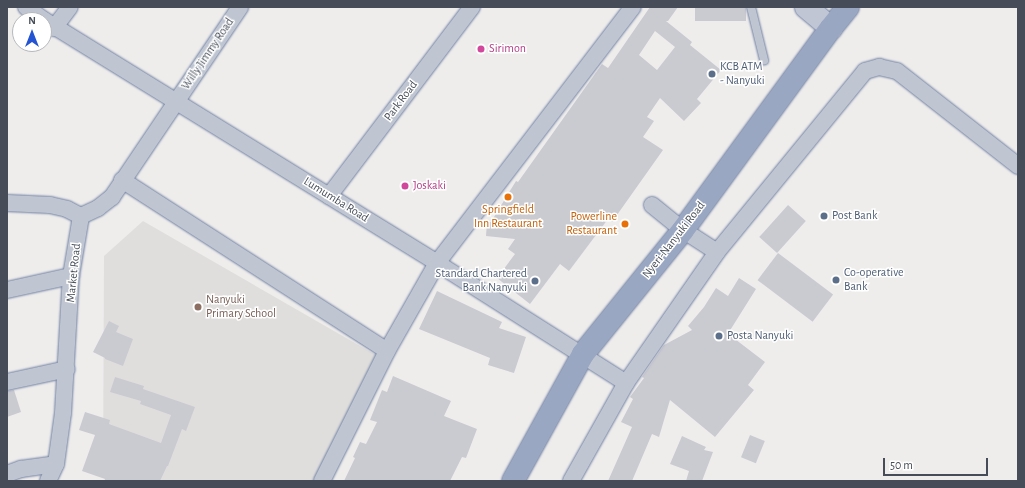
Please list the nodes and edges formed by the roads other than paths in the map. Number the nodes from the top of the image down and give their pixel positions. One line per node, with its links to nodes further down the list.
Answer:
1 (70, 7): 8 (street)
2 (240, 7): 12 (street, Willy Jimmy Road)
3 (472, 7): 15 (street, Park Road)
4 (633, 7): 21 (street)
5 (751, 7): 11 (lane)
6 (806, 7): 10 (main road)
7 (848, 7): 10 (highway, Nyeri-Nanyuki Road)
8 (52, 20)
9 (52, 26): 12 (street, Lumumba Road)
10 (831, 28): 19 (highway, Nyeri-Nanyuki Road)
11 (764, 60)
12 (177, 101): 14 (street); 15 (street, Lumumba Road)
13 (1018, 166): 20 (street)
14 (122, 180): 18 (street); 24 (street)
15 (329, 196): 21 (street, Lumumba Road)
16 (7, 203): 18 (street)
17 (652, 205): 19 (street)
18 (81, 216): 22 (street, Market Road)
19 (683, 230): 20 (street); 25 (highway, Nyeri-Nanyuki Road)
20 (717, 252): 28 (street)
21 (437, 263): 24 (street); 25 (street, Lumumba Road)
22 (71, 276): 23 (street); 26 (street, Market Road)
23 (7, 290)
24 (387, 351): 32 (street)
25 (583, 354): 28 (street, Lumumba Road); 33 (highway, Nyeri-Nanyuki Road)
26 (67, 369): 27 (street); 29 (street, Market Road)
27 (7, 382)
28 (626, 383): 34 (street)
29 (56, 464): 30 (street); 31 (street, Market Road)
30 (7, 474)
31 (48, 481)
32 (322, 481)
33 (513, 481)
34 (571, 481)

